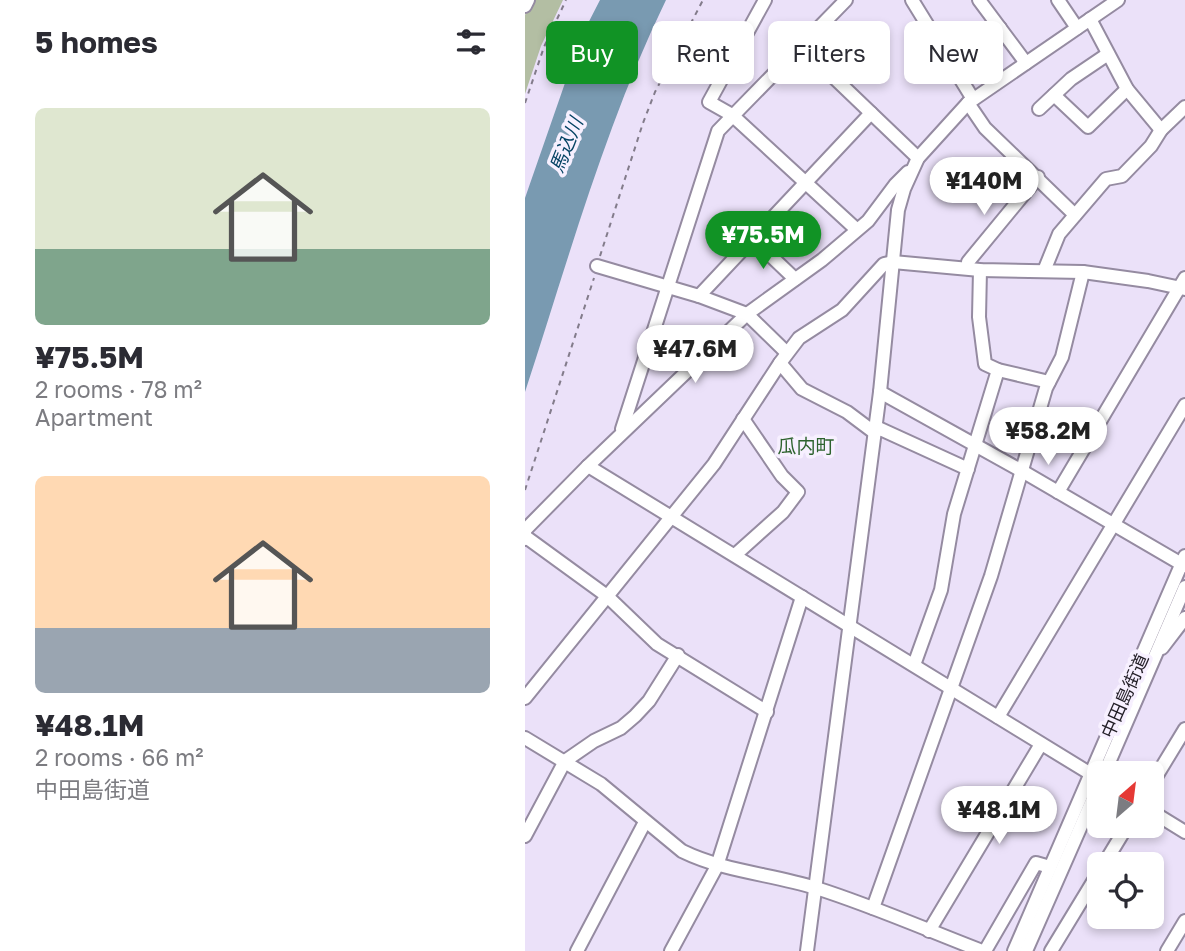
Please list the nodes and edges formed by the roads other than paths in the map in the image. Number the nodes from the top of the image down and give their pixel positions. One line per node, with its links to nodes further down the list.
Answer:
1 (528, 0): 8 (street)
2 (765, 0): 26 (street)
3 (846, 0): 10 (street)
4 (912, 0): 11 (street)
5 (979, 0): 12 (street)
6 (1058, 0): 13 (street)
7 (1118, 0): 9 (street)
8 (525, 6)
9 (1090, 19): 13 (street); 15 (street)
10 (825, 21)
11 (925, 21)
12 (995, 21)
13 (1077, 28): 16 (street)
14 (1003, 31): 16 (street)
15 (1108, 54): 20 (street); 21 (street)
16 (1026, 63): 22 (street)
17 (768, 79): 26 (street)
18 (841, 84): 25 (street)
19 (962, 84): 22 (street)
20 (1127, 89): 21 (street); 27 (street)
21 (1054, 95): 24 (street)
22 (971, 101): 28 (street); 29 (street)
23 (1185, 107): 27 (street)
24 (1039, 109)
25 (871, 113): 28 (street); 30 (street)
26 (732, 115): 30 (street); 41 (street)
27 (1161, 130): 31 (street)
28 (915, 162): 32 (street); 34 (street)
29 (1038, 177): 31 (street); 36 (street)
30 (806, 184): 32 (street); 33 (street)
31 (1075, 215): 37 (street)
32 (856, 229): 39 (street)
33 (753, 239): 39 (street); 42 (street)
34 (893, 262): 36 (street); 44 (street); 47 (street)
35 (597, 266): 41 (street)
36 (975, 269): 37 (street); 45 (street)
37 (1044, 271): 38 (street)
38 (1083, 272): 40 (street); 46 (street)
39 (795, 279): 43 (street)
40 (1183, 285): 56 (street)
41 (667, 286): 42 (street); 51 (street)
42 (699, 296): 43 (street)
43 (747, 314): 44 (street); 51 (street)
44 (784, 358): 49 (street); 50 (street)
45 (999, 370): 46 (street); 52 (street)
46 (1049, 382): 55 (street)
47 (880, 392): 50 (street); 52 (street)
48 (1185, 405): 58 (street)
49 (743, 419): 57 (street); 60 (street)
50 (875, 430): 54 (street); 66 (street)
51 (621, 433): 53 (street)
52 (975, 445): 54 (street); 55 (street)
53 (588, 466): 57 (street); 59 (street)
54 (968, 469): 69 (street)
55 (1022, 471): 56 (street); 70 (street)
56 (1058, 492): 58 (street)
57 (671, 516): 60 (street); 63 (street)
58 (1113, 525): 61 (street); 73 (street)
59 (526, 538): 63 (street)
60 (735, 555): 64 (street)
61 (1184, 562): 78 (street, 中田島街道)
62 (1185, 587): 68 (street, 中田島街道)
63 (607, 596): 67 (street); 71 (street)
64 (802, 597): 66 (street); 72 (street)
65 (1185, 618): 68 (street)
66 (850, 625): 69 (street); 90 (street)
67 (678, 655): 72 (street); 77 (street)
68 (1155, 656): 79 (street, 中田島街道)
69 (914, 665): 70 (street)
70 (951, 687): 73 (street); 92 (street)
71 (525, 698)
72 (767, 712): 88 (street)
73 (998, 717): 76 (street)
74 (1185, 729): 80 (street)
75 (525, 738): 77 (street)
76 (1041, 744): 81 (street); 94 (street)
77 (565, 761): 85 (street); 87 (street)
78 (1105, 761)
79 (1106, 761)
80 (1164, 764)
81 (1087, 771)
82 (1087, 798): 89 (street, 中田島街道)
83 (1087, 804): 100 (street, 中田島街道)
84 (1164, 819): 86 (street)
85 (645, 822): 88 (street); 95 (street)
86 (1185, 832)
87 (525, 836)
88 (717, 866): 90 (street); 96 (street)
89 (1050, 867): 98 (street); 99 (street, 中田島街道)
90 (814, 888): 92 (street); 97 (street)
91 (1087, 892): 101 (street)
92 (873, 908): 94 (street)
93 (1185, 921): 102 (street)
94 (929, 930): 98 (street)
95 (577, 951)
96 (671, 951)
97 (807, 951)
98 (984, 951)
99 (1014, 951)
100 (1026, 951)
101 (1051, 951)
102 (1167, 951)

